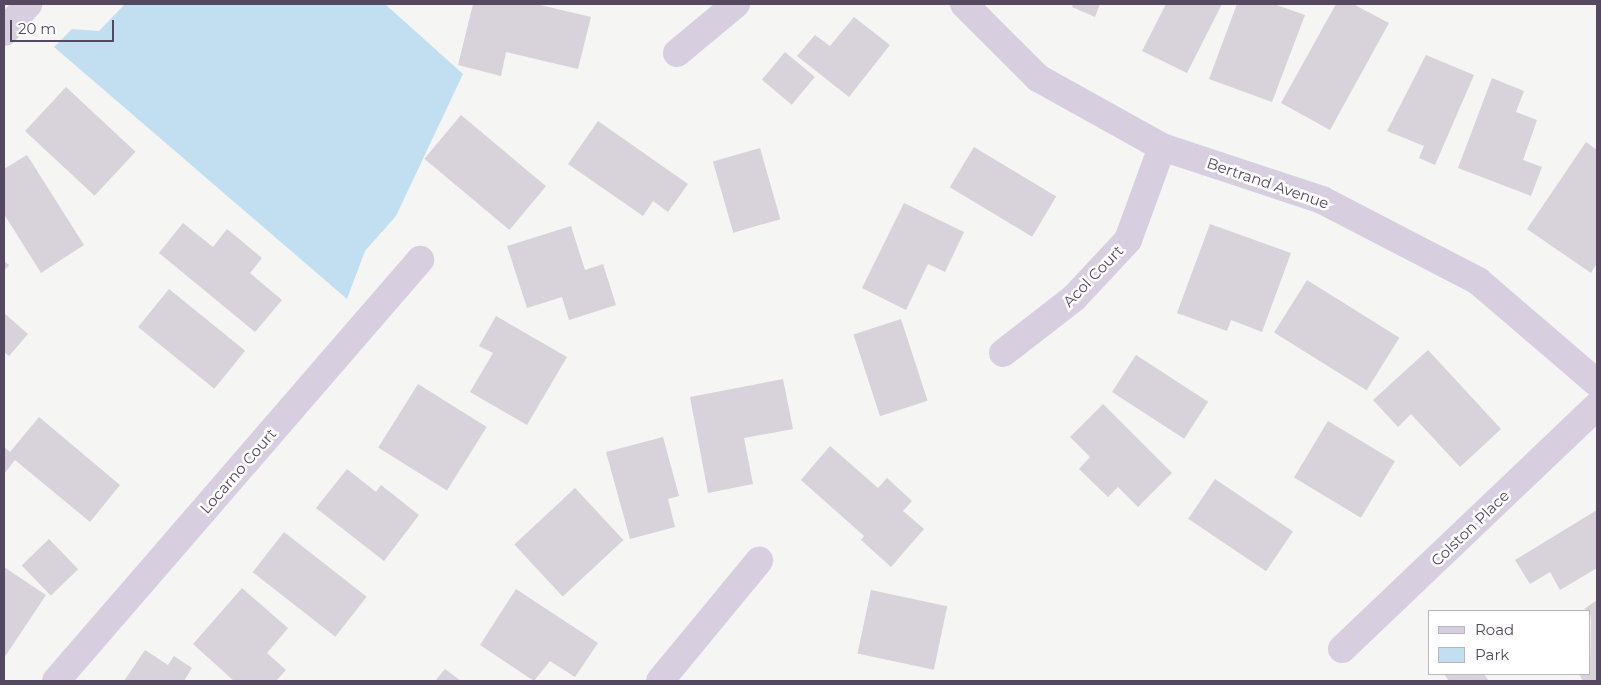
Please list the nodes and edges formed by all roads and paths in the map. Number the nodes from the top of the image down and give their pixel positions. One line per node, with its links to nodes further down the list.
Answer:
1 (28, 4): 4 (street)
2 (736, 4): 5 (street)
3 (964, 4): 6 (street, Bertrand Avenue)
4 (4, 32)
5 (677, 53)
6 (1162, 147): 8 (street, Acol Court); 9 (street, Bertrand Avenue)
7 (420, 260): 13 (street, Locarno Court)
8 (1003, 353)
9 (1597, 382)
10 (1597, 406): 12 (street, Colston Place)
11 (759, 561): 14 (street)
12 (1342, 649)
13 (56, 681)
14 (660, 681)

